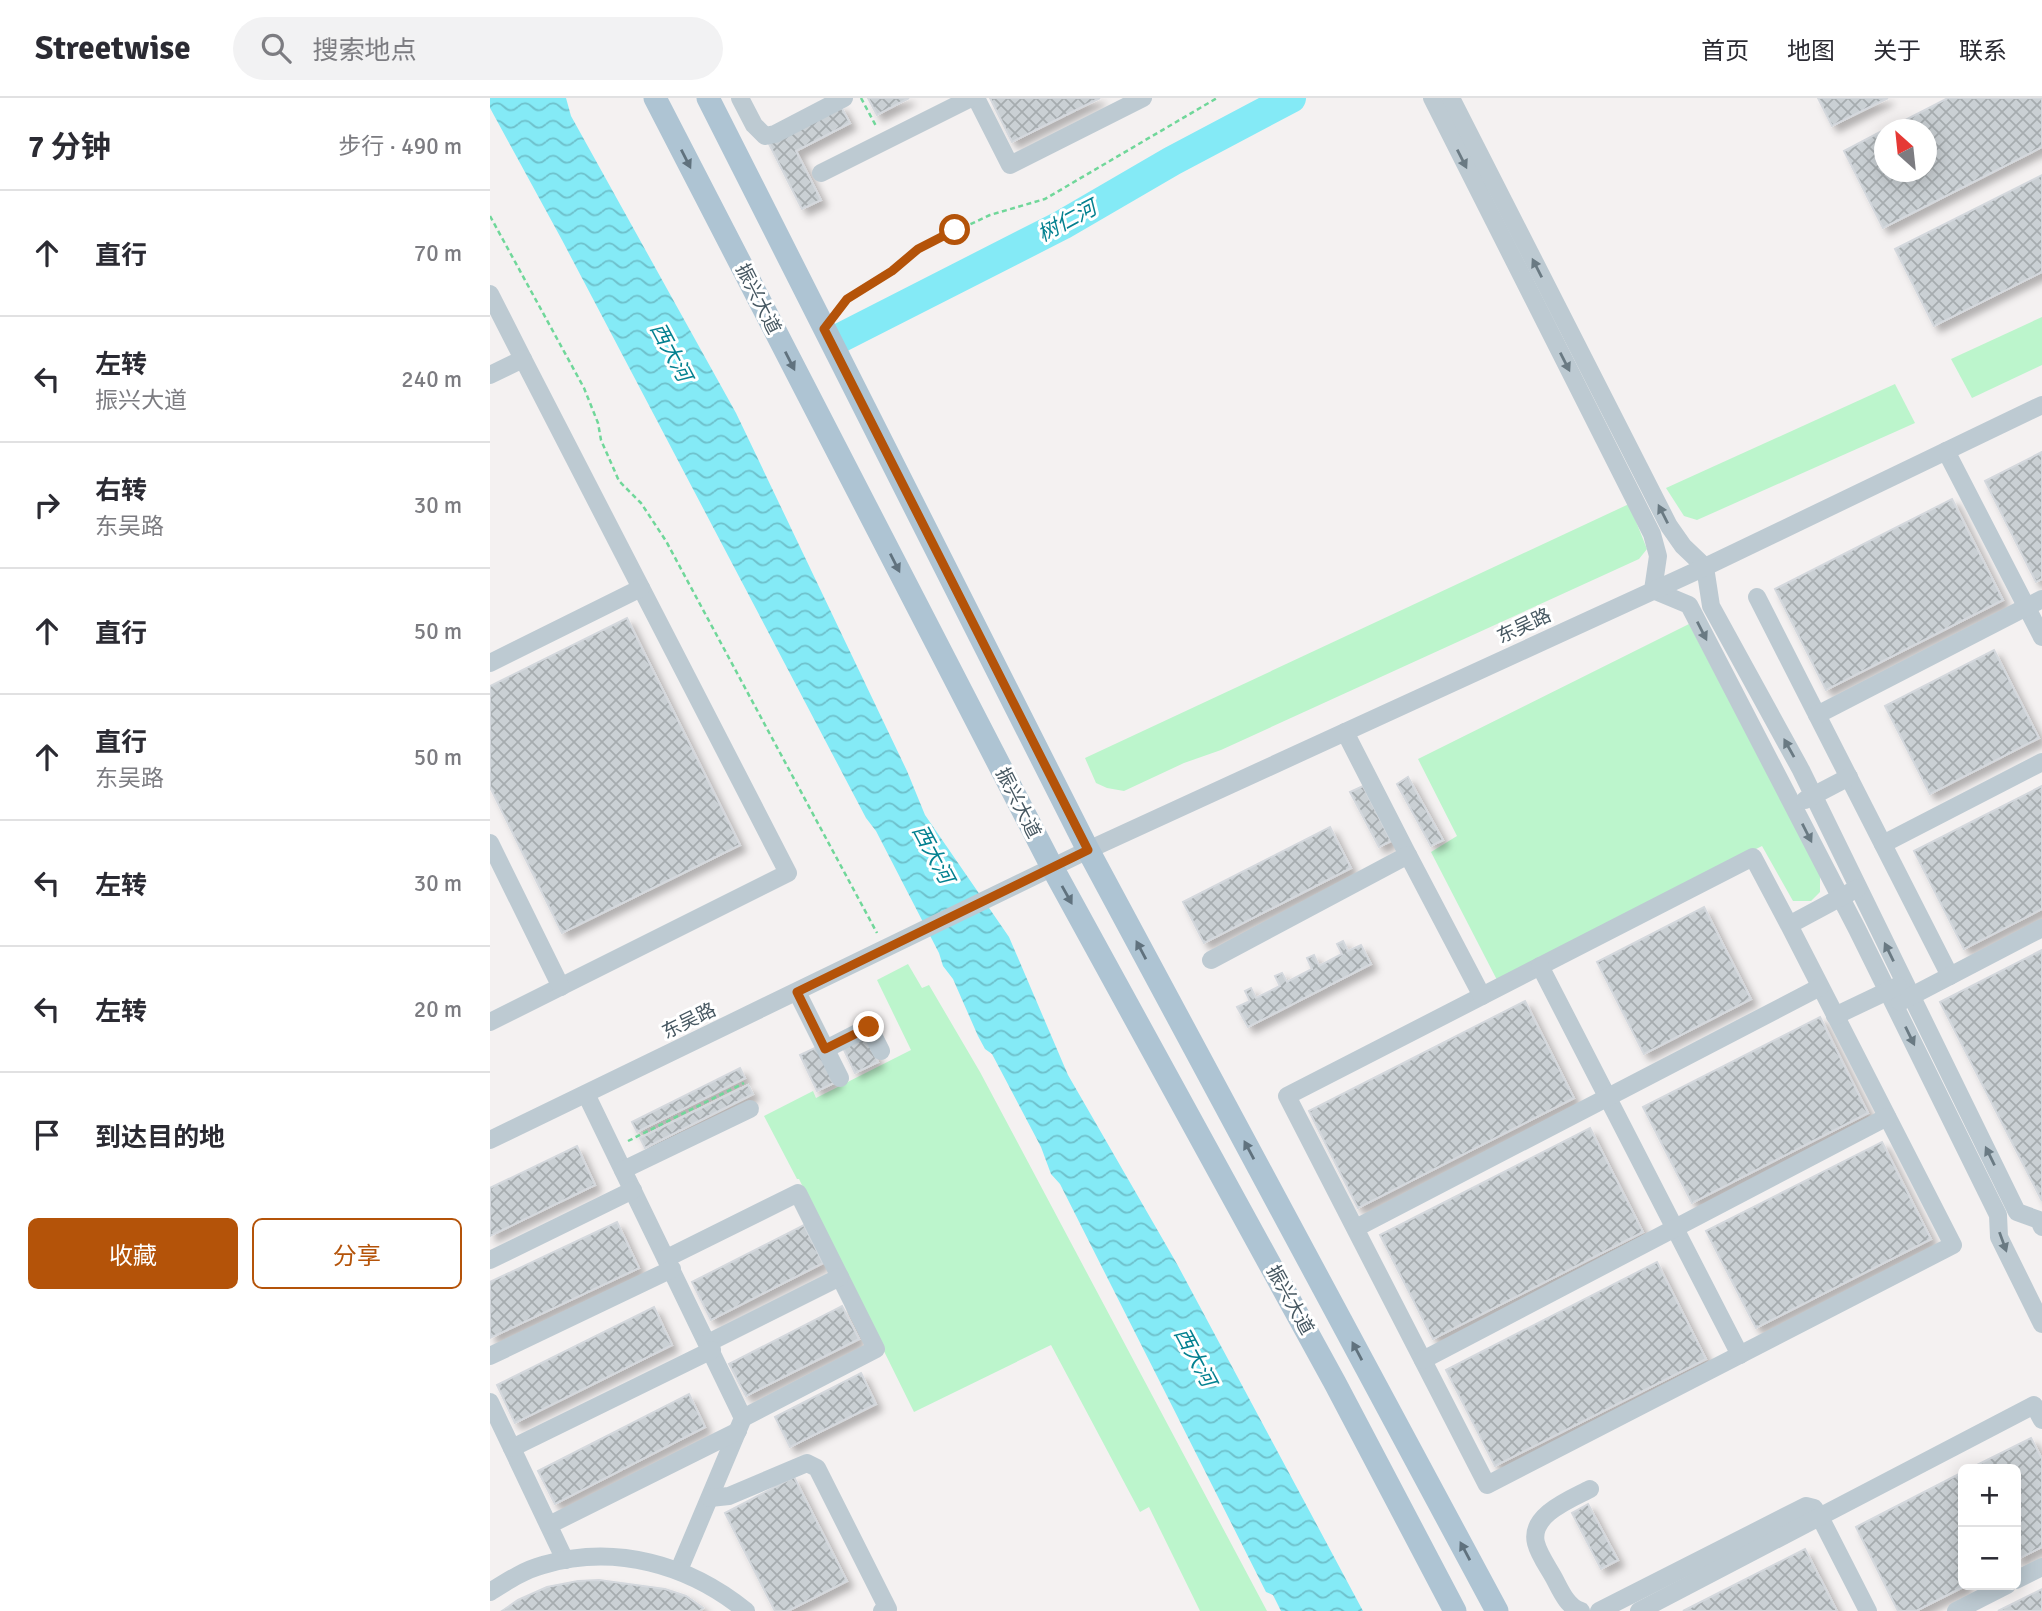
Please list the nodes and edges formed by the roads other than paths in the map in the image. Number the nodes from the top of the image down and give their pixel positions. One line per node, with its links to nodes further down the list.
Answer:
1 (654, 98): 32 (main road, 振兴大道, one-way to 32)
2 (708, 98): 30 (main road, 振兴大道)
3 (740, 98): 4 (street)
4 (844, 98)
5 (974, 98): 6 (street); 9 (street)
6 (1143, 98)
7 (1432, 98): 17 (street, one-way to 17)
8 (1451, 98): 15 (street, one-way to 8)
9 (821, 173)
10 (490, 294): 11 (street)
11 (523, 359): 12 (street); 16 (street)
12 (490, 375)
13 (2042, 405): 14 (street, 东吴路)
14 (1946, 451): 15 (street, 东吴路); 19 (street)
15 (1705, 567): 17 (street, 东吴路); 26 (street, one-way to 15)
16 (641, 588): 21 (street); 40 (street)
17 (1653, 590): 23 (street, 东吴路); 27 (street, one-way to 27)
18 (1757, 597): 22 (street)
19 (2034, 603): 20 (street); 22 (street)
20 (2042, 637)
21 (490, 663)
22 (1817, 715): 25 (street)
23 (1345, 732): 30 (street, 东吴路); 31 (street)
24 (2042, 762): 29 (street)
25 (1849, 777): 26 (street); 29 (street)
26 (1814, 795): 27 (street); 33 (street)
27 (1793, 806): 34 (street, one-way to 34)
28 (490, 843): 40 (street)
29 (1883, 844): 39 (street)
30 (1088, 850): 32 (street, 东吴路); 86 (main road, 振兴大道, one-way to 30)
31 (1408, 855): 37 (street); 44 (street)
32 (1052, 867): 43 (street, 东吴路); 85 (main road, 振兴大道, one-way to 85)
33 (1858, 888): 34 (street); 42 (street, one-way to 33)
34 (1840, 897): 35 (street); 45 (street)
35 (1789, 925): 38 (street); 41 (street)
36 (2042, 928): 39 (street)
37 (1211, 960)
38 (1540, 966): 44 (street); 52 (street)
39 (1950, 976): 42 (street)
40 (561, 987): 47 (street)
41 (1820, 987): 46 (street); 52 (street)
42 (1908, 990): 45 (street); 59 (street, one-way to 42)
43 (797, 992): 48 (street); 51 (street, 东吴路)
44 (1482, 996): 60 (street)
45 (1891, 998): 46 (street); 64 (street, one-way to 64)
46 (1835, 1016): 54 (street)
47 (490, 1022)
48 (825, 1049): 49 (street); 50 (street)
49 (881, 1051)
50 (840, 1079)
51 (586, 1094): 55 (street, 东吴路); 56 (street)
52 (1608, 1097): 58 (street); 60 (street)
53 (750, 1110): 56 (street)
54 (1887, 1117): 58 (street); 66 (street)
55 (490, 1140)
56 (623, 1170): 57 (street)
57 (633, 1190): 61 (street); 62 (street)
58 (1675, 1227): 66 (street); 68 (street)
59 (2042, 1227)
60 (1356, 1228): 68 (street)
61 (490, 1260)
62 (669, 1264): 63 (street); 65 (street); 67 (street)
63 (840, 1277): 65 (street); 71 (street)
64 (2042, 1324)
65 (710, 1347): 71 (street); 72 (street)
66 (1740, 1355): 68 (street)
67 (490, 1356)
68 (1423, 1360)
69 (490, 1402): 72 (street)
70 (2042, 1420): 75 (street)
71 (741, 1424): 74 (street); 76 (street)
72 (512, 1448): 76 (street)
73 (1590, 1489): 87 (street)
74 (710, 1498): 79 (street); 84 (street)
75 (1820, 1517): 88 (street); 89 (street); 90 (street)
76 (549, 1525): 77 (street)
77 (565, 1560): 79 (street); 82 (street)
78 (2042, 1567): 80 (street)
79 (679, 1570): 83 (street)
80 (2021, 1578)
81 (1997, 1590): 91 (street)
82 (490, 1592)
83 (736, 1608)
84 (882, 1611)
85 (1455, 1611)
86 (1497, 1611)
87 (1581, 1611)
88 (1599, 1611)
89 (1639, 1611)
90 (1868, 1611)
91 (1956, 1611)

